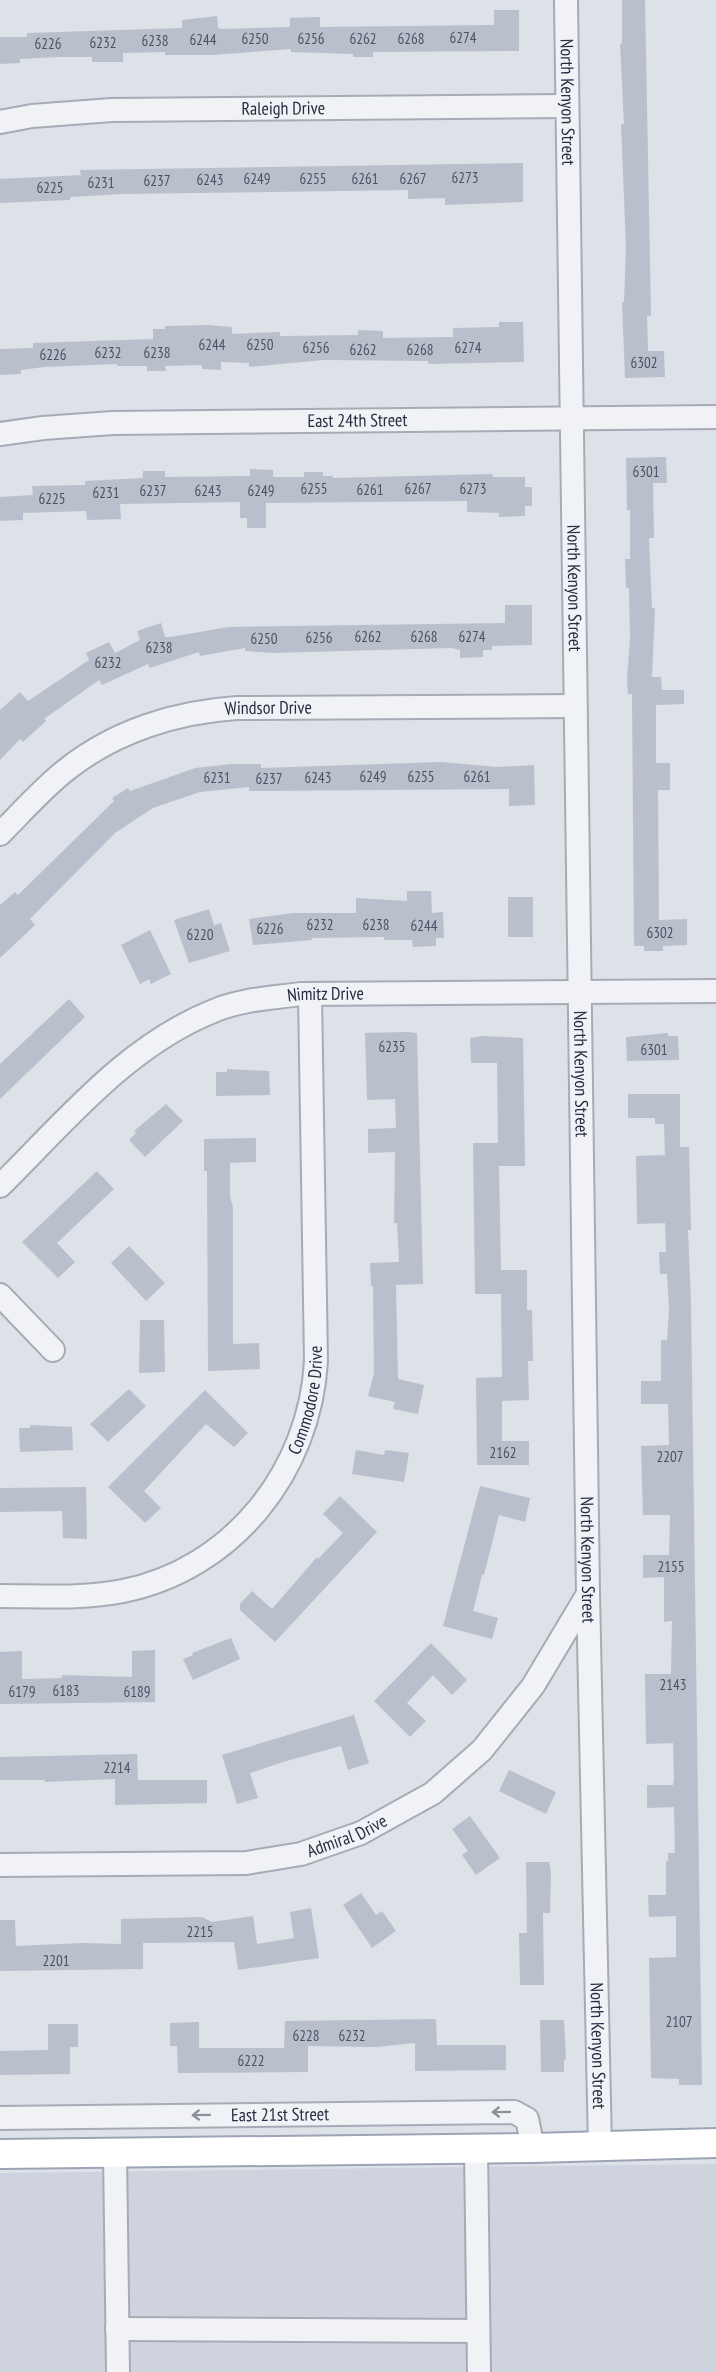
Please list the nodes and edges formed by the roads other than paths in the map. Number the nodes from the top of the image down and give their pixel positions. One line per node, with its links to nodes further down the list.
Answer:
1 (566, 0): 2 (street, North Kenyon Street)
2 (567, 106): 3 (street, Raleigh Drive); 5 (street, North Kenyon Street)
3 (0, 122)
4 (716, 417): 5 (street, East 24th Street)
5 (571, 418): 6 (street, East 24th Street); 7 (street, North Kenyon Street)
6 (0, 434)
7 (575, 706): 8 (street, Windsor Drive); 10 (street, North Kenyon Street)
8 (0, 834)
9 (716, 991): 10 (street, Nimitz Drive)
10 (579, 993): 11 (street, Nimitz Drive); 15 (street, North Kenyon Street)
11 (310, 994): 12 (street, Nimitz Drive); 16 (street, Commodore Drive)
12 (0, 1186)
13 (0, 1295): 14 (street)
14 (53, 1350)
15 (588, 1594): 17 (street, Admiral Drive); 20 (street, North Kenyon Street)
16 (0, 1596)
17 (0, 1865)
18 (0, 2118): 22 (street, East 21st Street, one-way to 18)
19 (716, 2143): 20 (main road, East 21st Street)
20 (600, 2147): 22 (main road, East 21st Street)
21 (476, 2148): 22 (main road, East 21st Street); 23 (main road, East 21st Street); 26 (street)
22 (533, 2148)
23 (116, 2152): 24 (main road, East 21st Street); 25 (street)
24 (0, 2154)
25 (117, 2329): 26 (street); 27 (street)
26 (478, 2331): 28 (street)
27 (118, 2372)
28 (479, 2372)

